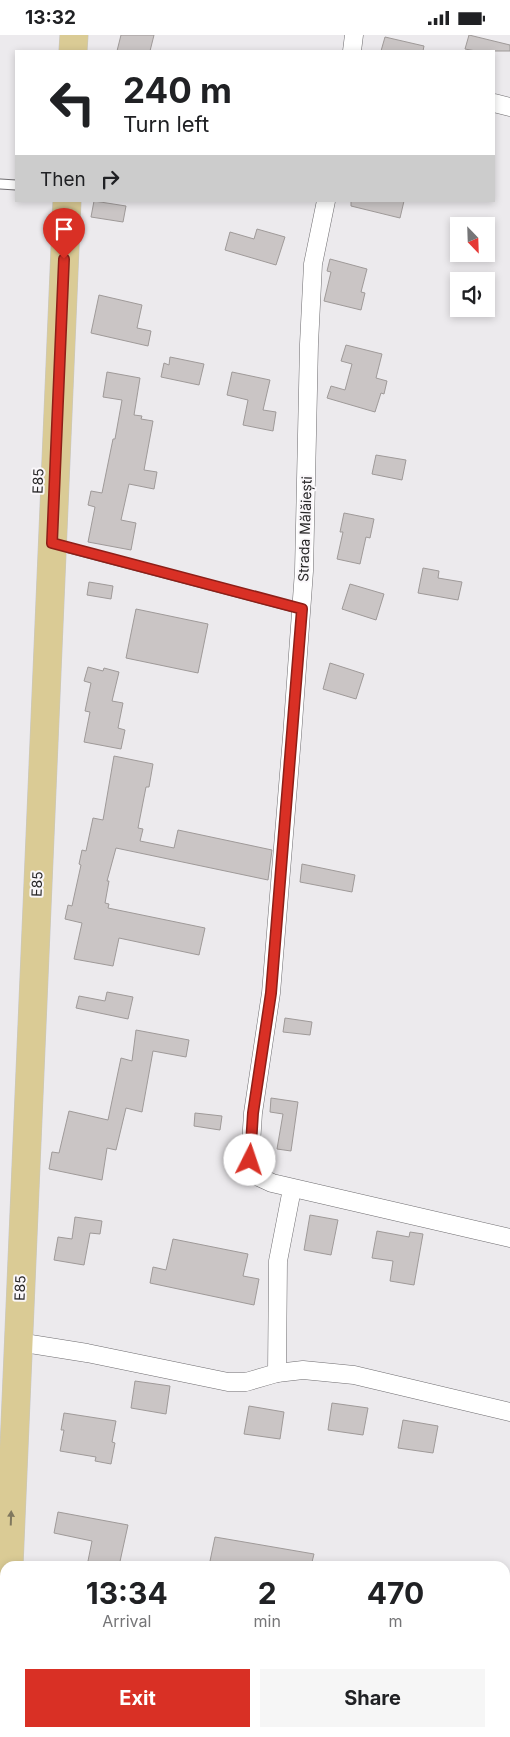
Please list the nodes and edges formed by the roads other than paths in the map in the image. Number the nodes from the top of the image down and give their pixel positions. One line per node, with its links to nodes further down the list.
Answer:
1 (57, 35): 4 (main road)
2 (74, 35): 5 (main road)
3 (354, 35): 6 (street)
4 (57, 50)
5 (73, 50)
6 (352, 50)
7 (495, 103): 8 (street)
8 (510, 107)
9 (0, 184): 10 (lane)
10 (15, 185)
11 (50, 202): 18 (main road, E85)
12 (67, 202): 14 (main road, E85)
13 (326, 202): 15 (street, Strada Mălăiești)
14 (52, 543): 15 (lane); 18 (main road, E85)
15 (302, 609): 16 (street, Strada Mălăiești)
16 (292, 1189): 17 (street, Strada Mălăiești); 19 (street)
17 (510, 1238)
18 (9, 1351): 19 (street); 21 (main road, E85, one-way to 18)
19 (277, 1373): 20 (street)
20 (510, 1412)
21 (9, 1561)

